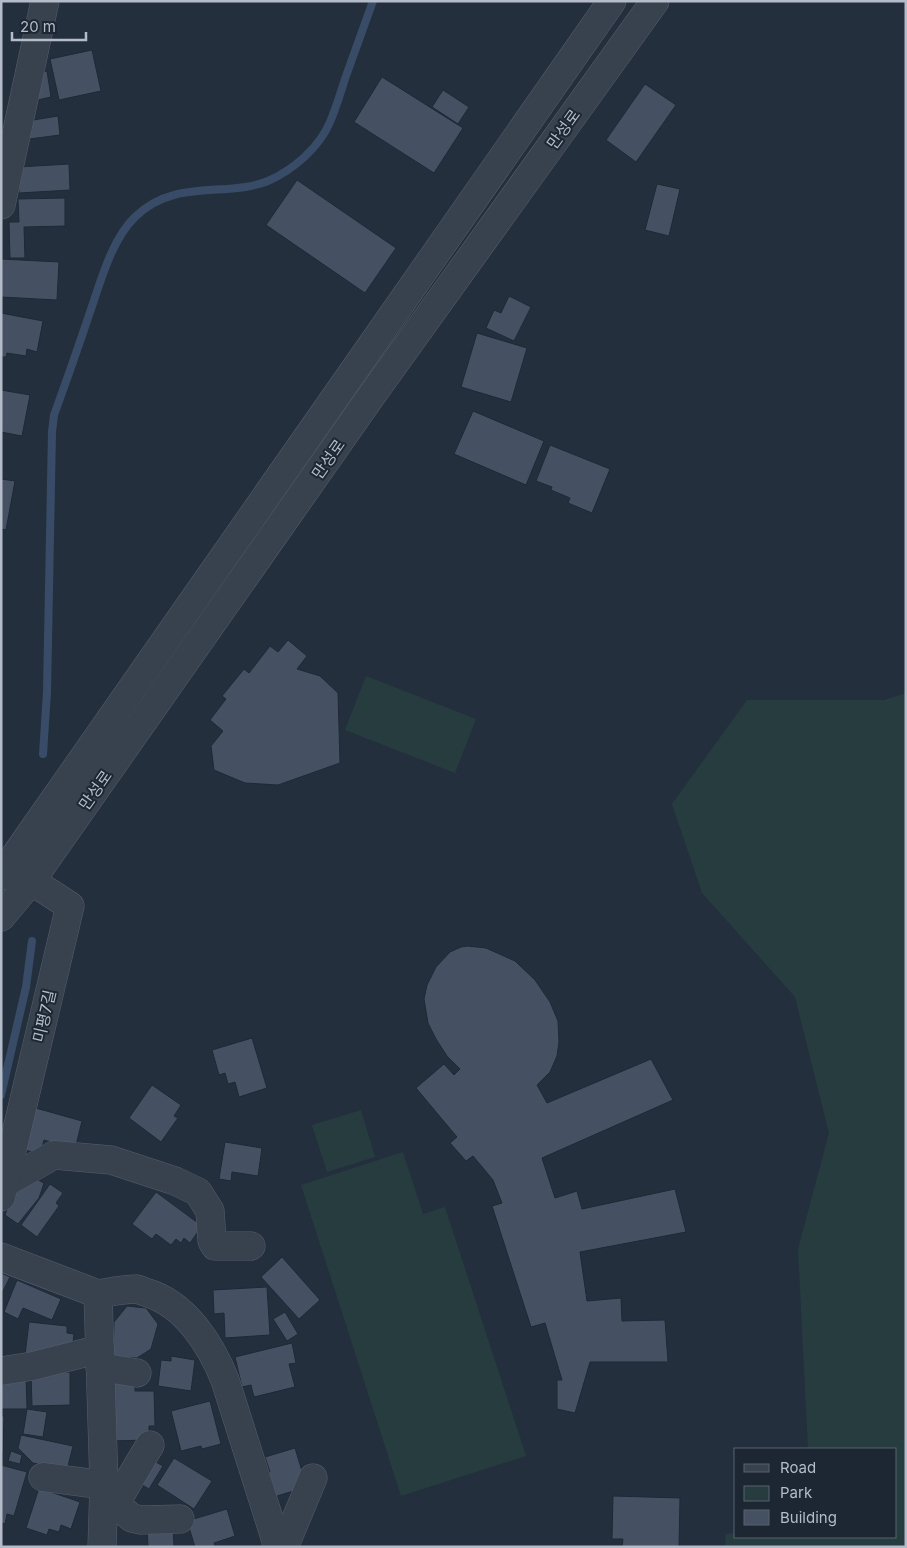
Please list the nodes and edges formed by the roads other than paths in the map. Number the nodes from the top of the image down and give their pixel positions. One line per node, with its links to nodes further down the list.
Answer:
1 (45, 1): 4 (street)
2 (612, 1): 5 (street, 만성로)
3 (656, 1): 6 (street, 만성로)
4 (1, 205)
5 (5, 871): 6 (street, 미평7길)
6 (31, 882): 7 (street, 만성로); 8 (street, 미평7길)
7 (1, 917)
8 (3, 1190): 9 (street)
9 (251, 1246)
10 (1, 1257): 11 (street)
11 (98, 1294): 12 (street); 20 (street)
12 (100, 1358): 13 (street); 14 (street); 18 (street)
13 (1, 1371)
14 (137, 1373)
15 (150, 1445): 18 (street)
16 (43, 1477): 18 (street)
17 (314, 1478): 20 (street)
18 (108, 1494): 19 (street); 21 (street)
19 (180, 1519)
20 (277, 1546)
21 (102, 1547)

